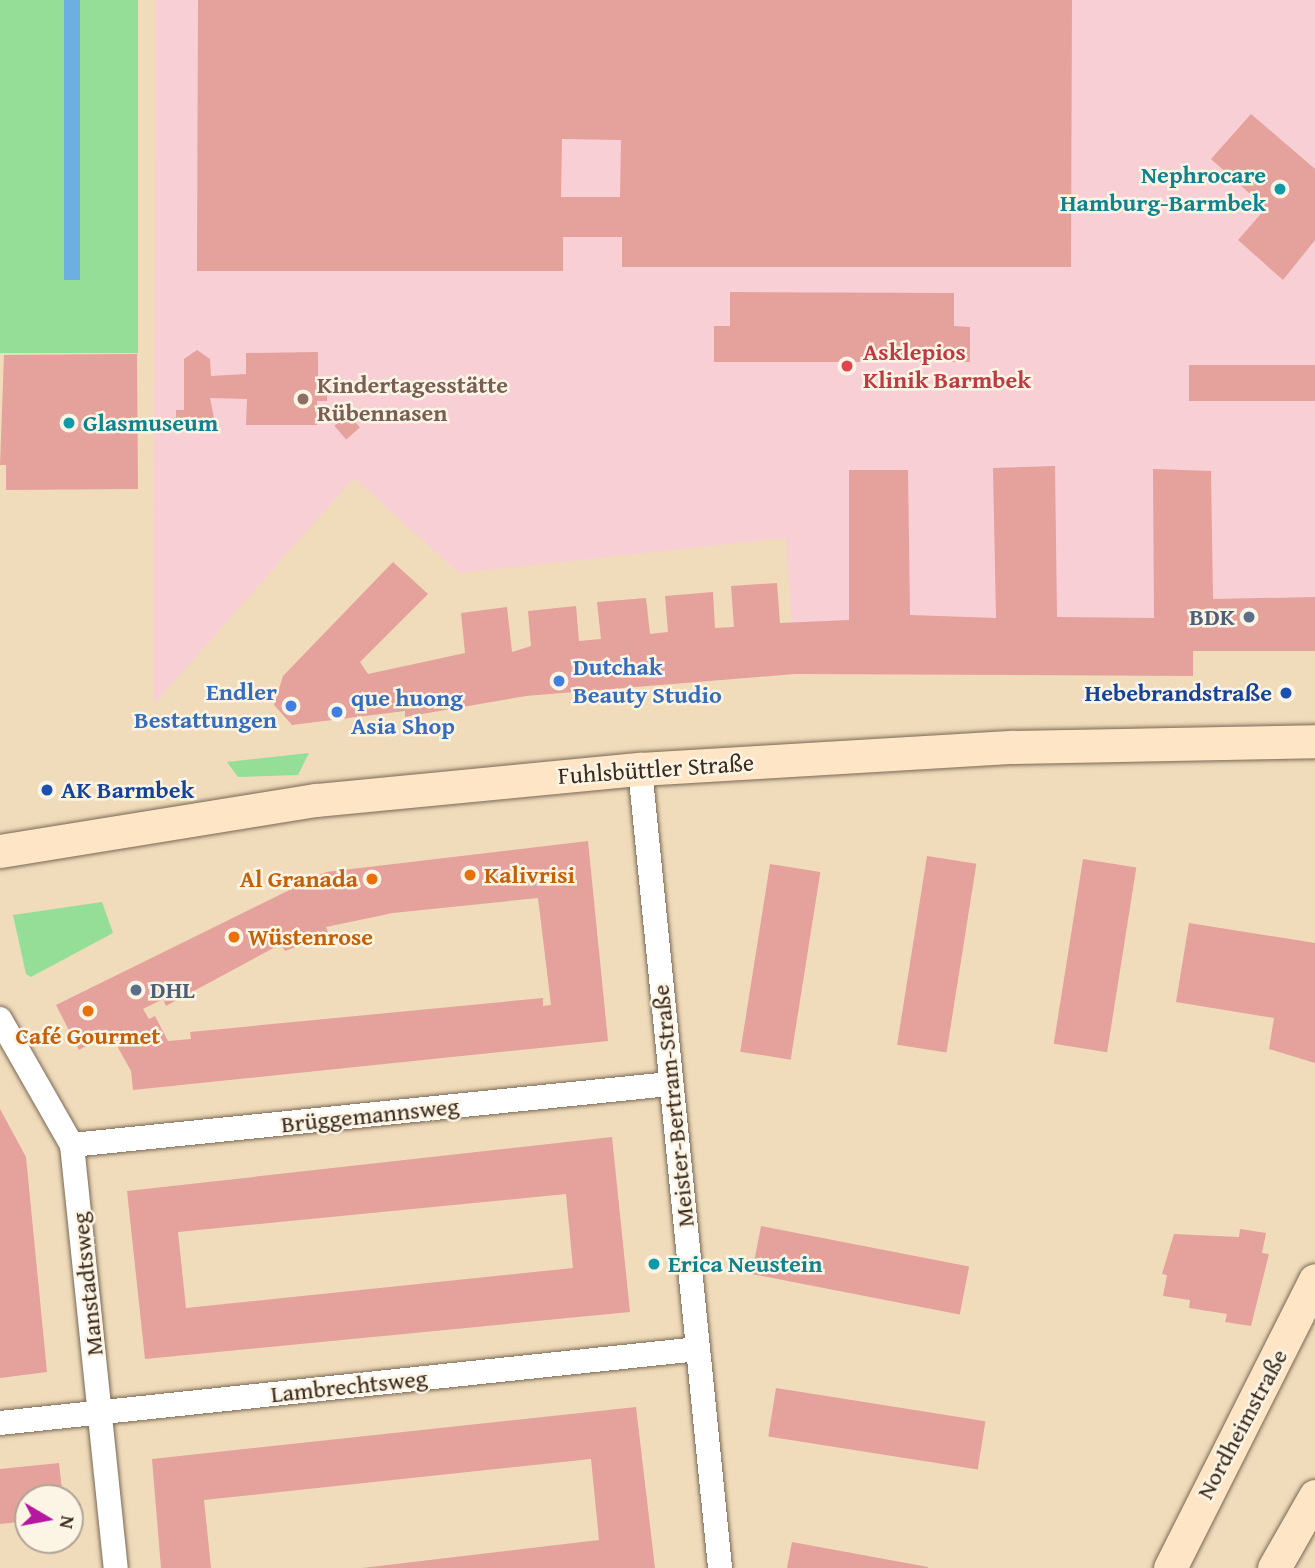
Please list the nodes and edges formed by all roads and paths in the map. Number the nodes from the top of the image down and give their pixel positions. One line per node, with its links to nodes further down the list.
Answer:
1 (1315, 741): 2 (main road, Fuhlsbüttler Straße)
2 (640, 769): 3 (main road, Fuhlsbüttler Straße); 5 (street, Meister-Bertram-Straße)
3 (0, 851)
4 (0, 1019): 6 (street, Manstadtsweg)
5 (669, 1084): 6 (street, Brüggemannsweg); 8 (street, Meister-Bertram-Straße)
6 (72, 1145): 9 (street, Manstadtsweg)
7 (1315, 1280): 14 (main road, Nordheimstraße)
8 (698, 1349): 9 (street, Lambrechtsweg); 13 (street, Meister-Bertram-Straße)
9 (100, 1412): 10 (street, Lambrechtsweg); 12 (street, Manstadtsweg)
10 (0, 1423)
11 (1315, 1496): 15 (main road)
12 (116, 1568)
13 (720, 1568)
14 (1170, 1568)
15 (1274, 1568)

